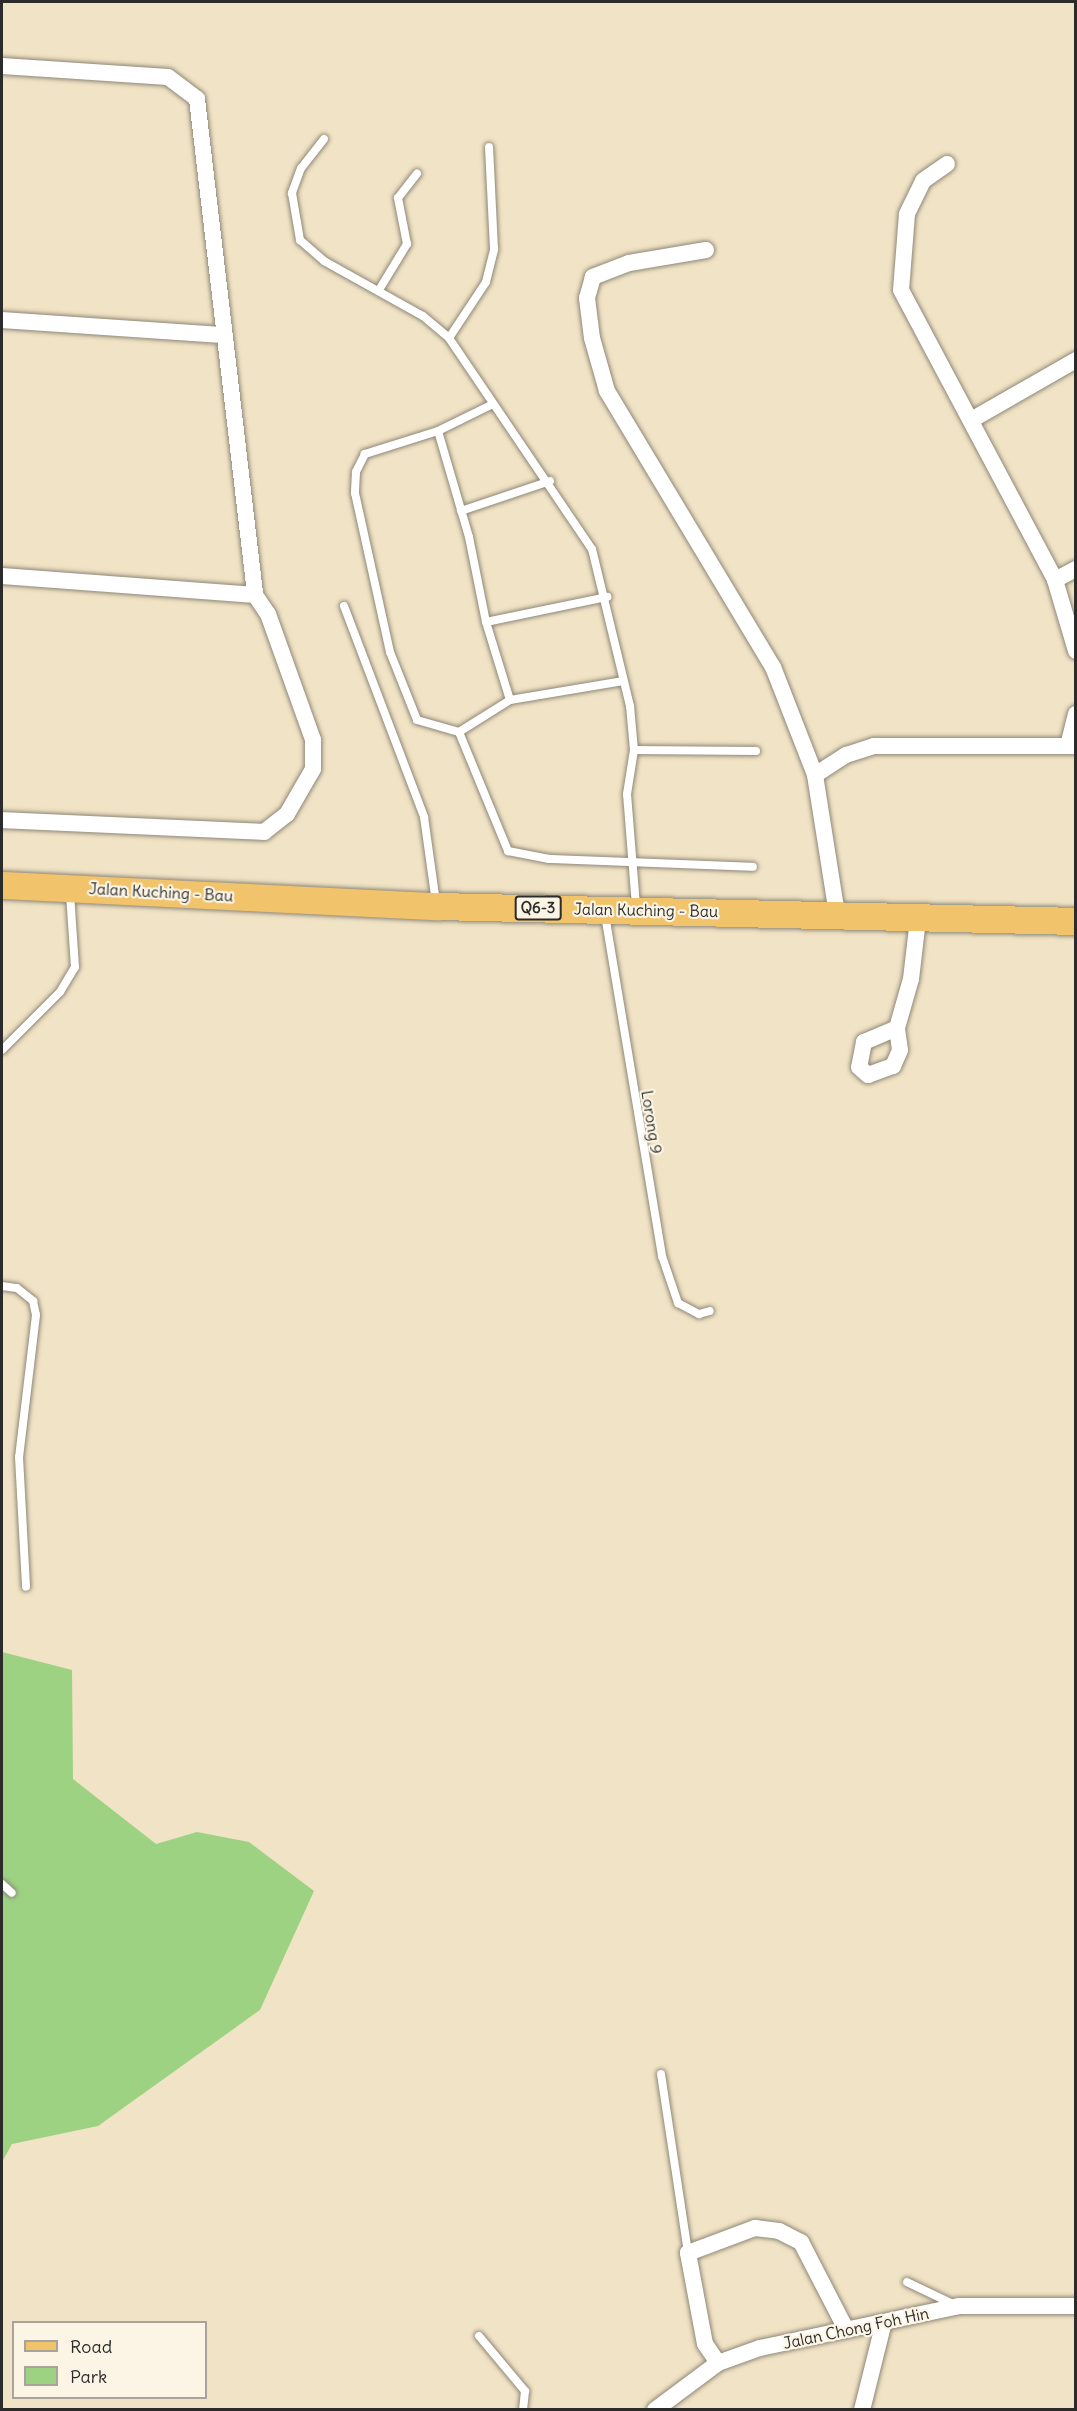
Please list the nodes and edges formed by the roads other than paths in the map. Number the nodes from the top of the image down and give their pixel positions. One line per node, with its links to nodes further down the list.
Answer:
1 (2, 66): 9 (street)
2 (324, 139): 7 (lane)
3 (489, 147): 10 (lane)
4 (947, 164): 13 (street)
5 (417, 174): 7 (lane)
6 (706, 250): 32 (street)
7 (379, 290): 10 (lane)
8 (2, 320): 9 (street)
9 (224, 335): 20 (street)
10 (449, 338): 12 (lane)
11 (1076, 360): 13 (street)
12 (493, 404): 14 (lane); 15 (lane)
13 (973, 419): 19 (street)
14 (438, 431): 16 (lane); 28 (lane)
15 (550, 481): 16 (lane); 21 (lane)
16 (461, 511): 23 (lane)
17 (1076, 569): 19 (street)
18 (2, 576): 20 (street)
19 (1055, 580): 24 (street)
20 (255, 595): 33 (street)
21 (607, 597): 23 (lane); 25 (lane)
22 (344, 606): 38 (lane)
23 (486, 622): 26 (lane)
24 (1076, 651)
25 (623, 681): 26 (lane); 30 (lane)
26 (510, 700): 28 (lane)
27 (1076, 714): 29 (street)
28 (459, 732): 34 (lane)
29 (1072, 746): 32 (street)
30 (634, 750): 31 (lane); 34 (lane)
31 (756, 750)
32 (815, 775): 41 (street)
33 (2, 820)
34 (633, 863): 35 (lane); 40 (lane)
35 (753, 867)
36 (2, 885): 37 (main road, Jalan Kuching - Bau / Q6-3)
37 (69, 887): 38 (main road, Jalan Kuching - Bau / Q6-3); 45 (lane)
38 (437, 906): 39 (main road, Jalan Kuching - Bau / Q6-3)
39 (604, 908): 40 (main road, Jalan Kuching - Bau / Q6-3); 47 (lane, Lorong 9)
40 (636, 910): 41 (main road, Jalan Kuching - Bau / Q6-3)
41 (837, 914): 42 (main road, Jalan Kuching - Bau / Q6-3)
42 (918, 918): 43 (main road, Jalan Kuching - Bau / Q6-3); 44 (street)
43 (1076, 921)
44 (897, 1028)
45 (2, 1050)
46 (2, 1286): 48 (lane)
47 (710, 1311)
48 (26, 1587)
49 (2, 1884): 50 (lane)
50 (12, 1893)
51 (661, 2074): 52 (lane)
52 (688, 2253): 57 (street); 59 (street)
53 (907, 2282): 54 (lane)
54 (959, 2306): 55 (street, Jalan Chong Foh Hin); 56 (street, Jalan Chong Foh Hin)
55 (1076, 2306)
56 (883, 2326): 57 (street, Jalan Chong Foh Hin); 62 (street)
57 (846, 2329): 59 (street, Jalan Chong Foh Hin)
58 (479, 2336): 60 (lane)
59 (718, 2363): 61 (street, Jalan Chong Foh Hin)
60 (523, 2409)
61 (655, 2409)
62 (862, 2409)

